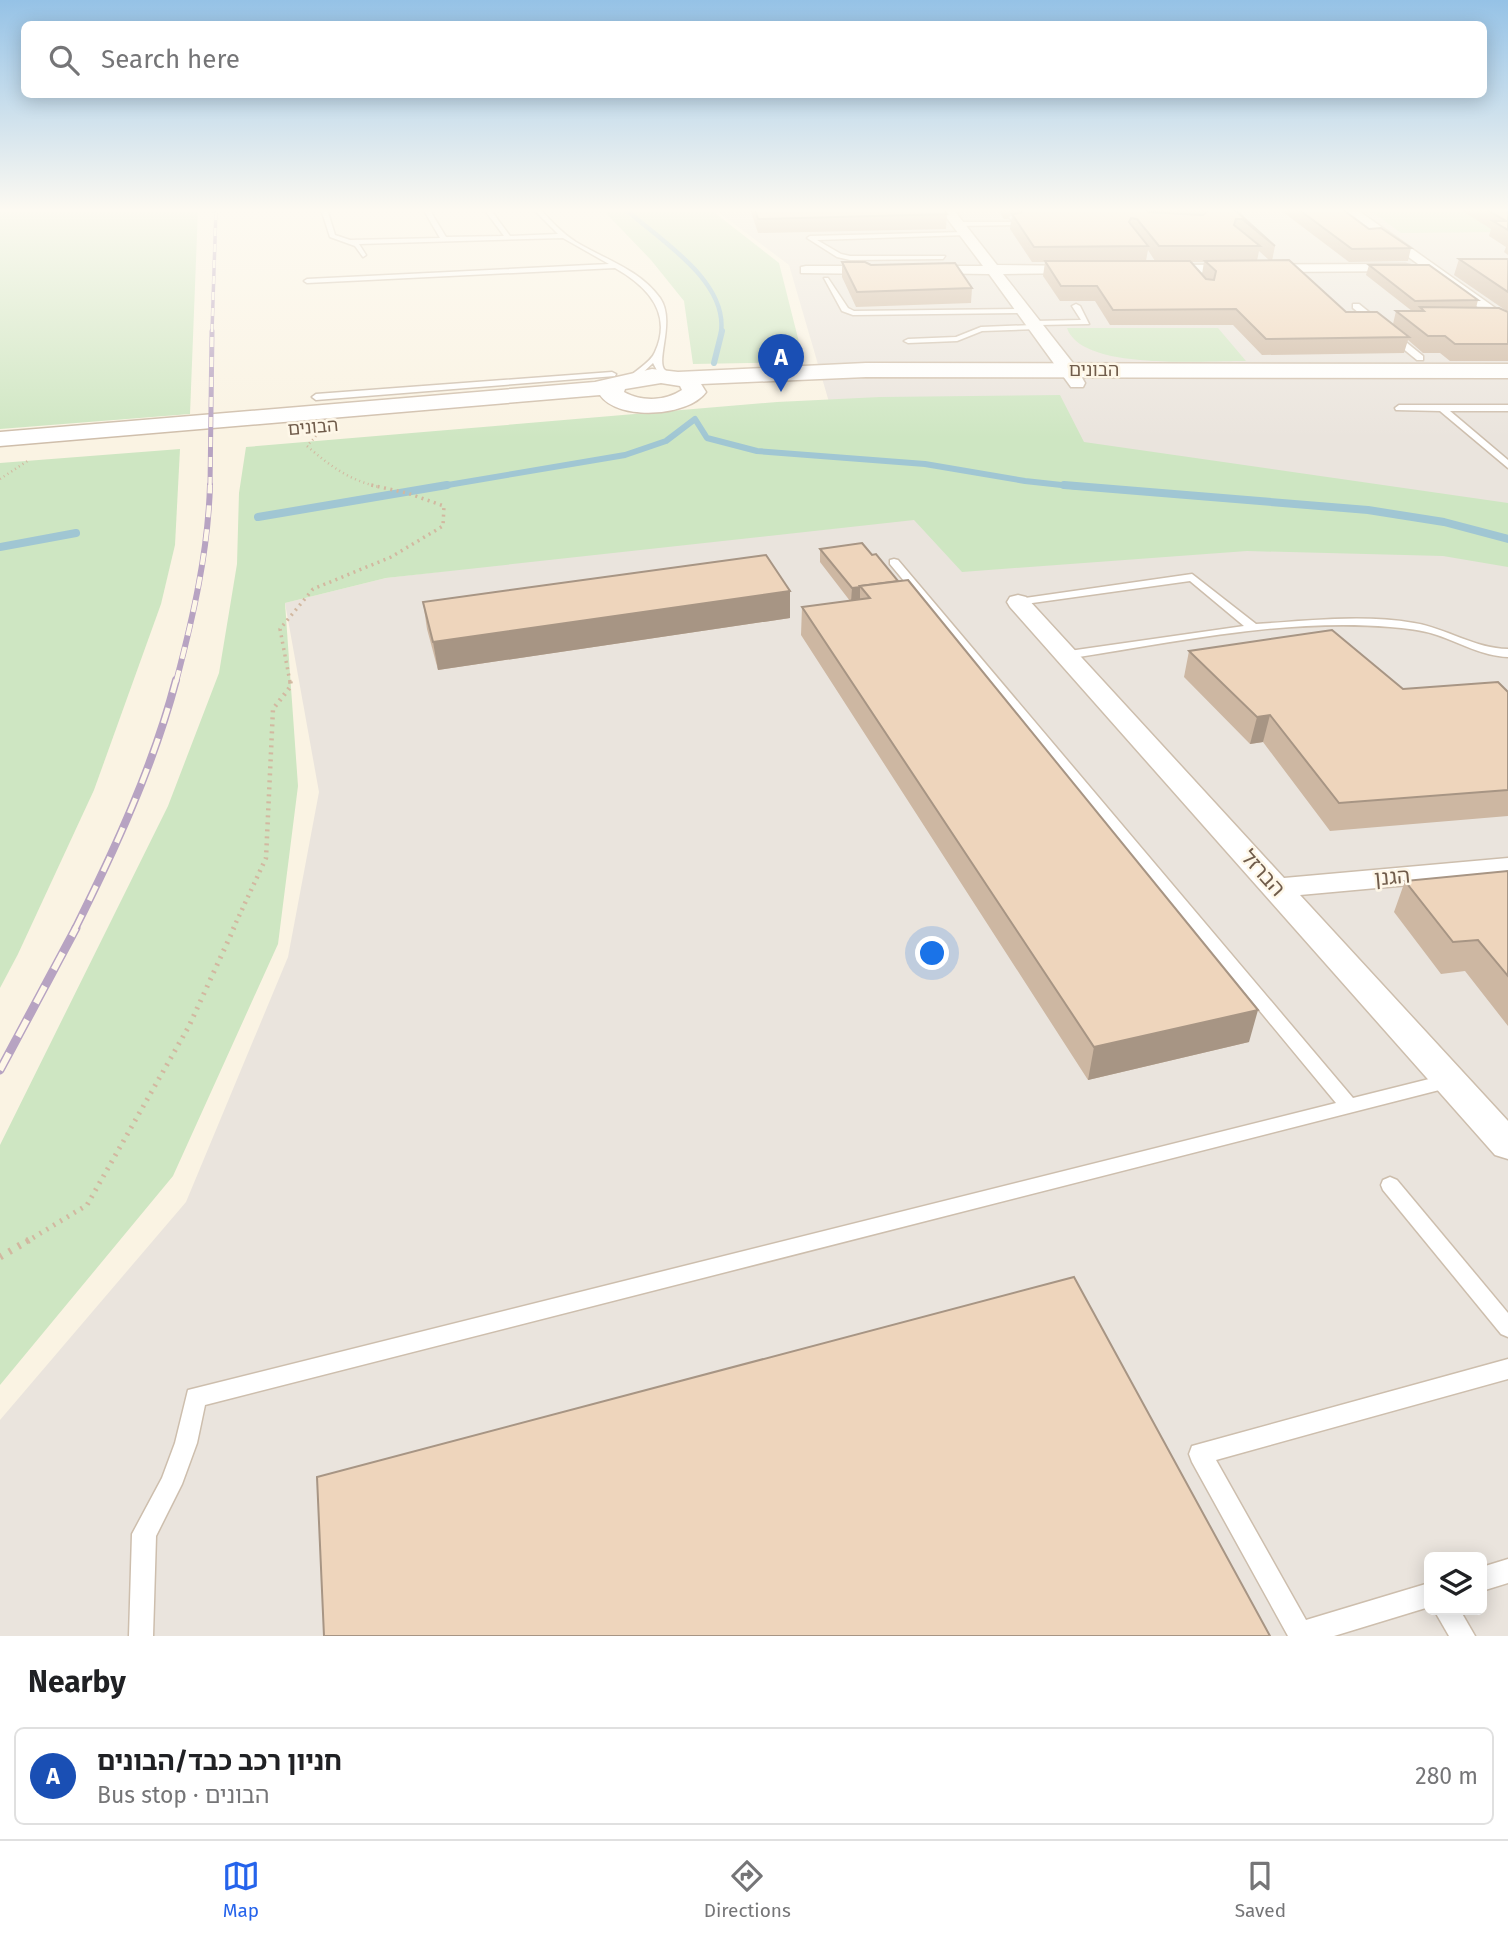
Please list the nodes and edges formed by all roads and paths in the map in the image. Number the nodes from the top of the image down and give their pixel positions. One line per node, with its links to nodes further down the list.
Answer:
1 (642, 285): 14 (lane)
2 (830, 285): 10 (lane)
3 (1004, 285): 10 (street)
4 (1455, 285): 11 (street)
5 (1076, 306): 10 (lane)
6 (1356, 306): 8 (lane)
7 (1473, 317): 11 (street)
8 (1371, 318): 9 (street); 15 (lane)
9 (1396, 318)
10 (1032, 320): 12 (lane); 13 (street)
11 (1505, 320)
12 (908, 341)
13 (1051, 345): 16 (street); 18 (street)
14 (659, 354): 19 (lane); 20 (lane)
15 (1420, 358)
16 (985, 369): 18 (street, הבונים); 19 (street, הבונים)
17 (1508, 371): 18 (street, הבונים)
18 (1074, 376): 19 (street, הבונים); 21 (street, הבונים)
19 (680, 384): 20 (street)
20 (621, 385): 22 (lane); 26 (street, הבונים); 27 (street, הבונים)
21 (1508, 385)
22 (316, 397)
23 (1399, 408): 24 (lane)
24 (1442, 408): 25 (lane); 29 (lane)
25 (1508, 408)
26 (324, 426): 28 (street, הבונים); 41 (path)
27 (0, 439)
28 (0, 453)
29 (1508, 465)
30 (894, 562): 38 (lane)
31 (1018, 602): 32 (lane); 34 (street, הברזל)
32 (1254, 628): 33 (lane); 34 (lane)
33 (1508, 653)
34 (1066, 655): 36 (street, הברזל)
35 (1508, 867): 36 (street, הגנן)
36 (1276, 888): 37 (street, הברזל)
37 (1450, 1080): 38 (lane); 39 (street, הברזל)
38 (1349, 1106): 48 (lane)
39 (1508, 1144)
40 (1390, 1185): 42 (lane)
41 (0, 1257)
42 (1508, 1328)
43 (1508, 1369): 46 (lane)
44 (1508, 1571): 45 (lane)
45 (1487, 1577)
46 (1424, 1597)
47 (1449, 1615): 49 (lane)
48 (141, 1636)
49 (1462, 1636)

